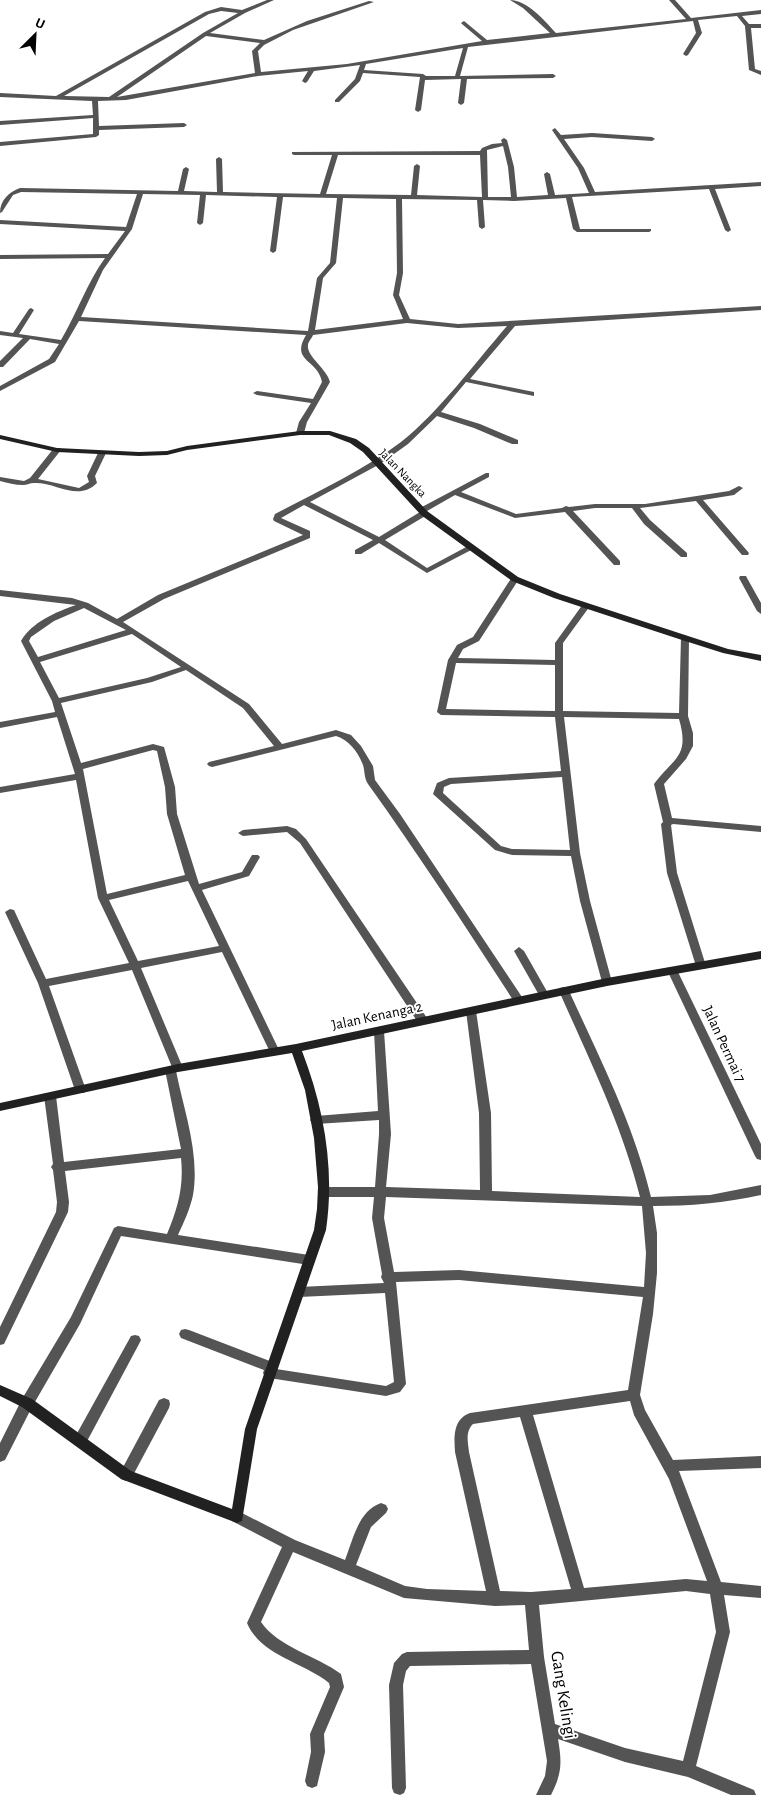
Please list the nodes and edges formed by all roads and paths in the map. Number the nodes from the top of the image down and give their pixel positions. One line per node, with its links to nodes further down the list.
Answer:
1 (271, 0): 5 (street)
2 (513, 0): 12 (street)
3 (672, 0): 8 (street)
4 (371, 2): 14 (street)
5 (243, 12): 13 (street); 31 (street)
6 (761, 12): 7 (street)
7 (738, 14): 8 (street); 10 (street)
8 (692, 20): 12 (street); 17 (street)
9 (464, 23): 15 (street)
10 (748, 26): 11 (street); 23 (street)
11 (761, 26)
12 (553, 33): 15 (street)
13 (205, 34): 14 (street); 33 (street)
14 (265, 42): 24 (street)
15 (486, 42): 16 (street)
16 (466, 45): 19 (street); 26 (street)
17 (686, 54)
18 (281, 63): 21 (street)
19 (363, 63): 20 (street); 22 (street)
20 (312, 69): 21 (street); 29 (street)
21 (282, 71): 24 (street)
22 (361, 71): 28 (street); 34 (street)
23 (761, 73)
24 (258, 74): 33 (street)
25 (553, 76): 27 (street)
26 (457, 77): 27 (street); 28 (street)
27 (464, 77): 35 (street)
28 (424, 78): 36 (street)
29 (305, 81)
30 (0, 95): 31 (street)
31 (57, 98): 32 (street)
32 (95, 99): 33 (street); 37 (street)
33 (110, 99)
34 (337, 101)
35 (461, 103)
36 (418, 110)
37 (96, 116): 38 (street); 40 (street)
38 (0, 123)
39 (184, 125): 40 (street)
40 (97, 128): 44 (street)
41 (555, 130): 42 (street)
42 (560, 137): 43 (street); 58 (street)
43 (652, 139)
44 (0, 144)
45 (294, 153): 46 (street)
46 (336, 153): 47 (street); 61 (street)
47 (483, 153): 67 (street); 68 (street)
48 (219, 159): 57 (street)
49 (417, 166): 66 (street)
50 (186, 169): 55 (street)
51 (547, 174): 65 (street)
52 (758, 184): 53 (street); 59 (street)
53 (711, 187): 58 (street); 75 (street)
54 (140, 193): 55 (street); 69 (street); 73 (street)
55 (180, 194): 56 (street)
56 (203, 194): 57 (street); 71 (street)
57 (220, 194): 60 (street)
58 (593, 194): 63 (street)
59 (761, 194)
60 (280, 195): 61 (street); 76 (street)
61 (322, 196): 62 (street)
62 (340, 196): 64 (street); 85 (street)
63 (570, 196): 65 (street); 74 (street)
64 (400, 197): 66 (street); 82 (street)
65 (552, 197): 68 (street)
66 (414, 198): 67 (street)
67 (483, 199): 68 (street); 72 (street)
68 (514, 199)
69 (0, 211)
70 (0, 222): 73 (street)
71 (200, 223)
72 (482, 227)
73 (129, 229): 77 (street)
74 (649, 230)
75 (728, 230)
76 (273, 251)
77 (110, 256): 78 (street); 81 (street)
78 (0, 258)
79 (761, 308): 83 (street)
80 (31, 310): 86 (street)
81 (77, 319): 85 (street); 88 (street)
82 (407, 321): 83 (street); 85 (street)
83 (513, 324): 90 (street)
84 (0, 333): 86 (street)
85 (311, 333): 94 (street)
86 (14, 336): 87 (street)
87 (27, 338): 88 (street); 89 (street)
88 (62, 342): 91 (street)
89 (0, 365)
90 (465, 380): 93 (street); 95 (street)
91 (0, 389)
92 (257, 393): 94 (street)
93 (531, 394)
94 (315, 401): 96 (street)
95 (436, 413): 98 (street); 101 (street)
96 (300, 433): 100 (street, Jalan Nangka); 101 (street, Jalan Nangka)
97 (1, 438): 99 (street, Jalan Nangka)
98 (515, 442)
99 (57, 450): 100 (street, Jalan Nangka); 104 (street)
100 (102, 453): 104 (street)
101 (377, 462): 108 (street); 111 (street, Jalan Nangka)
102 (486, 475): 106 (street)
103 (0, 479): 104 (street)
104 (33, 480)
105 (739, 488): 107 (street)
106 (457, 493): 110 (street); 111 (street)
107 (698, 498): 109 (street); 115 (street)
108 (303, 501): 112 (street); 124 (street)
109 (636, 507): 110 (street); 116 (street)
110 (566, 508): 117 (street)
111 (424, 512): 112 (street); 113 (street, Jalan Nangka)
112 (379, 540): 113 (street); 114 (street)
113 (471, 548): 119 (street, Jalan Nangka)
114 (358, 552)
115 (745, 553)
116 (684, 555)
117 (617, 563)
118 (743, 578): 123 (street)
119 (515, 579): 122 (street, Jalan Nangka); 129 (street)
120 (0, 593): 121 (street)
121 (85, 605): 124 (street); 128 (street)
122 (586, 606): 126 (street, Jalan Nangka); 130 (street)
123 (761, 611)
124 (118, 622): 125 (street)
125 (133, 631): 128 (street); 131 (street)
126 (685, 638): 127 (street, Jalan Nangka); 135 (street)
127 (761, 658)
128 (36, 660): 132 (street)
129 (452, 660): 130 (street); 134 (street)
130 (559, 663): 134 (street)
131 (188, 667): 132 (street); 137 (street)
132 (56, 702): 133 (street)
133 (61, 714): 136 (street); 139 (street)
134 (559, 714): 135 (street); 140 (street)
135 (683, 716): 142 (street)
136 (0, 725)
137 (280, 747): 138 (street); 161 (street)
138 (212, 764)
139 (78, 771): 141 (street); 147 (street); 149 (street)
140 (566, 774): 145 (street); 145 (street)
141 (0, 790)
142 (668, 822): 143 (street); 155 (street)
143 (761, 829)
144 (243, 833): 163 (street)
145 (575, 853): 157 (street)
146 (255, 857): 148 (street)
147 (191, 877): 148 (street); 149 (street)
148 (197, 888): 151 (street)
149 (103, 898): 154 (street)
150 (10, 912): 158 (street)
151 (226, 948): 154 (street); 166 (street)
152 (519, 951): 160 (street)
153 (760, 956): 155 (street, Jalan Kenanga 2)
154 (135, 965): 158 (street); 167 (street)
155 (701, 966): 156 (street, Jalan Kenanga 2)
156 (673, 972): 157 (street, Jalan Kenanga 2); 174 (street, Jalan Permai 7)
157 (607, 982): 159 (street, Jalan Kenanga 2)
158 (43, 983): 168 (street)
159 (564, 991): 160 (street, Jalan Kenanga 2); 180 (street)
160 (544, 995): 161 (street, Jalan Kenanga 2)
161 (519, 1000): 162 (street, Jalan Kenanga 2)
162 (470, 1011): 163 (street, Jalan Kenanga 2); 179 (street)
163 (423, 1021): 164 (street, Jalan Kenanga 2)
164 (379, 1031): 165 (street, Jalan Kenanga 2); 171 (street)
165 (296, 1048): 166 (street, Jalan Kenanga 2); 172 (street)
166 (275, 1052): 167 (street, Jalan Kenanga 2)
167 (174, 1069): 168 (street, Jalan Kenanga 2); 173 (street)
168 (80, 1090): 169 (street, Jalan Kenanga 2)
169 (50, 1096): 170 (street, Jalan Kenanga 2); 175 (street)
170 (0, 1107)
171 (384, 1115): 172 (street); 177 (street)
172 (316, 1120): 178 (street)
173 (186, 1153): 175 (street); 181 (street)
174 (761, 1156)
175 (57, 1167): 187 (street)
176 (761, 1190): 180 (street)
177 (379, 1191): 178 (street); 179 (street); 183 (street)
178 (325, 1192): 182 (street)
179 (486, 1195): 180 (street)
180 (648, 1202): 185 (street)
181 (171, 1238): 182 (street); 192 (street)
182 (310, 1260): 184 (street)
183 (389, 1283): 184 (street); 185 (street); 189 (street)
184 (299, 1292): 189 (street)
185 (649, 1293): 191 (street)
186 (185, 1334): 189 (street)
187 (0, 1340)
188 (135, 1340): 195 (street)
189 (270, 1370): 201 (street)
190 (0, 1390): 192 (street)
191 (634, 1395): 194 (street); 198 (street)
192 (27, 1403): 195 (street); 196 (street)
193 (164, 1404): 199 (street)
194 (525, 1411): 206 (street); 207 (street)
195 (80, 1441): 199 (street)
196 (0, 1456)
197 (761, 1462): 198 (street)
198 (669, 1466): 204 (street)
199 (126, 1475): 201 (street)
200 (380, 1509): 203 (street)
201 (237, 1517): 202 (street)
202 (290, 1544): 203 (street); 212 (street)
203 (348, 1569): 207 (street)
204 (716, 1586): 205 (street); 206 (street); 211 (street)
205 (761, 1592)
206 (579, 1594): 208 (street)
207 (495, 1598): 208 (street)
208 (530, 1599): 209 (street, Gang Kelingi)
209 (537, 1657): 210 (street, Gang Kelingi); 213 (street)
210 (550, 1729): 211 (street); 214 (street, Gang Kelingi)
211 (688, 1770): 215 (street)
212 (312, 1782)
213 (399, 1788)
214 (543, 1795)
215 (750, 1795)

